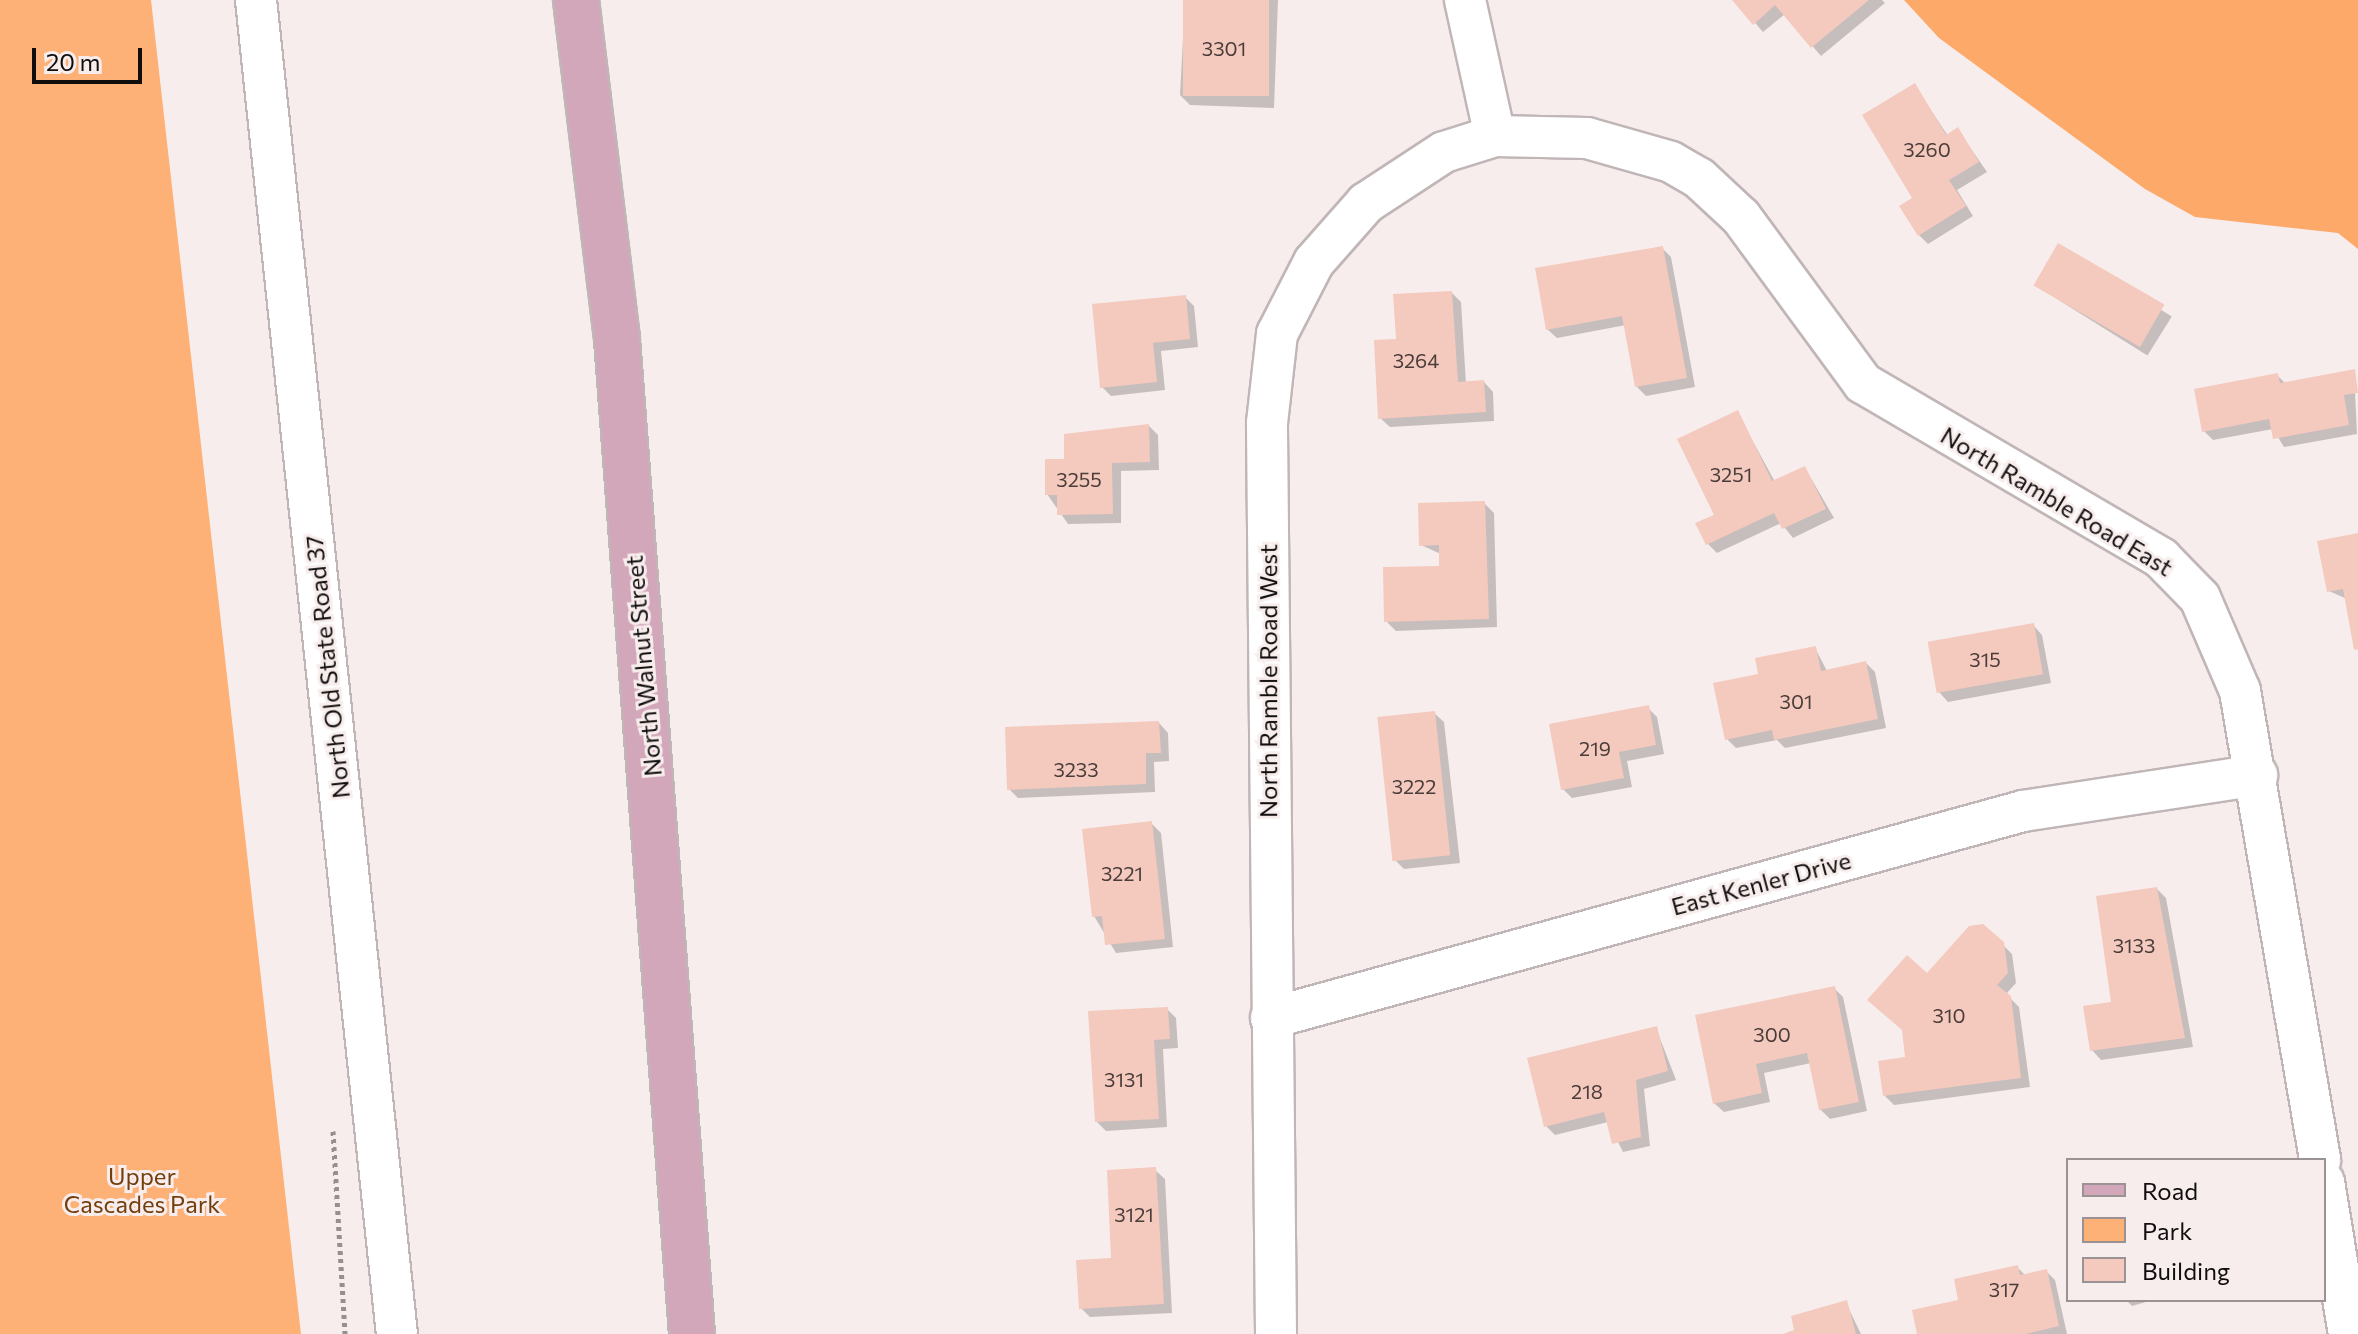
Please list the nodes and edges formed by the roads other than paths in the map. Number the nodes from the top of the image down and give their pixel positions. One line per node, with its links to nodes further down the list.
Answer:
1 (256, 0): 9 (street, North Old State Road 37)
2 (576, 0): 10 (main road, North Walnut Street)
3 (1465, 0): 4 (street)
4 (1495, 136): 5 (street, North Ramble Road East); 6 (street, North Ramble Road West)
5 (2257, 775): 6 (street, East Kenler Drive); 7 (street, North Ramble Road East)
6 (1271, 1018): 11 (street, North Ramble Road West)
7 (2320, 1158)
8 (2326, 1194): 12 (street)
9 (397, 1334)
10 (692, 1334)
11 (1276, 1334)
12 (2349, 1334)

